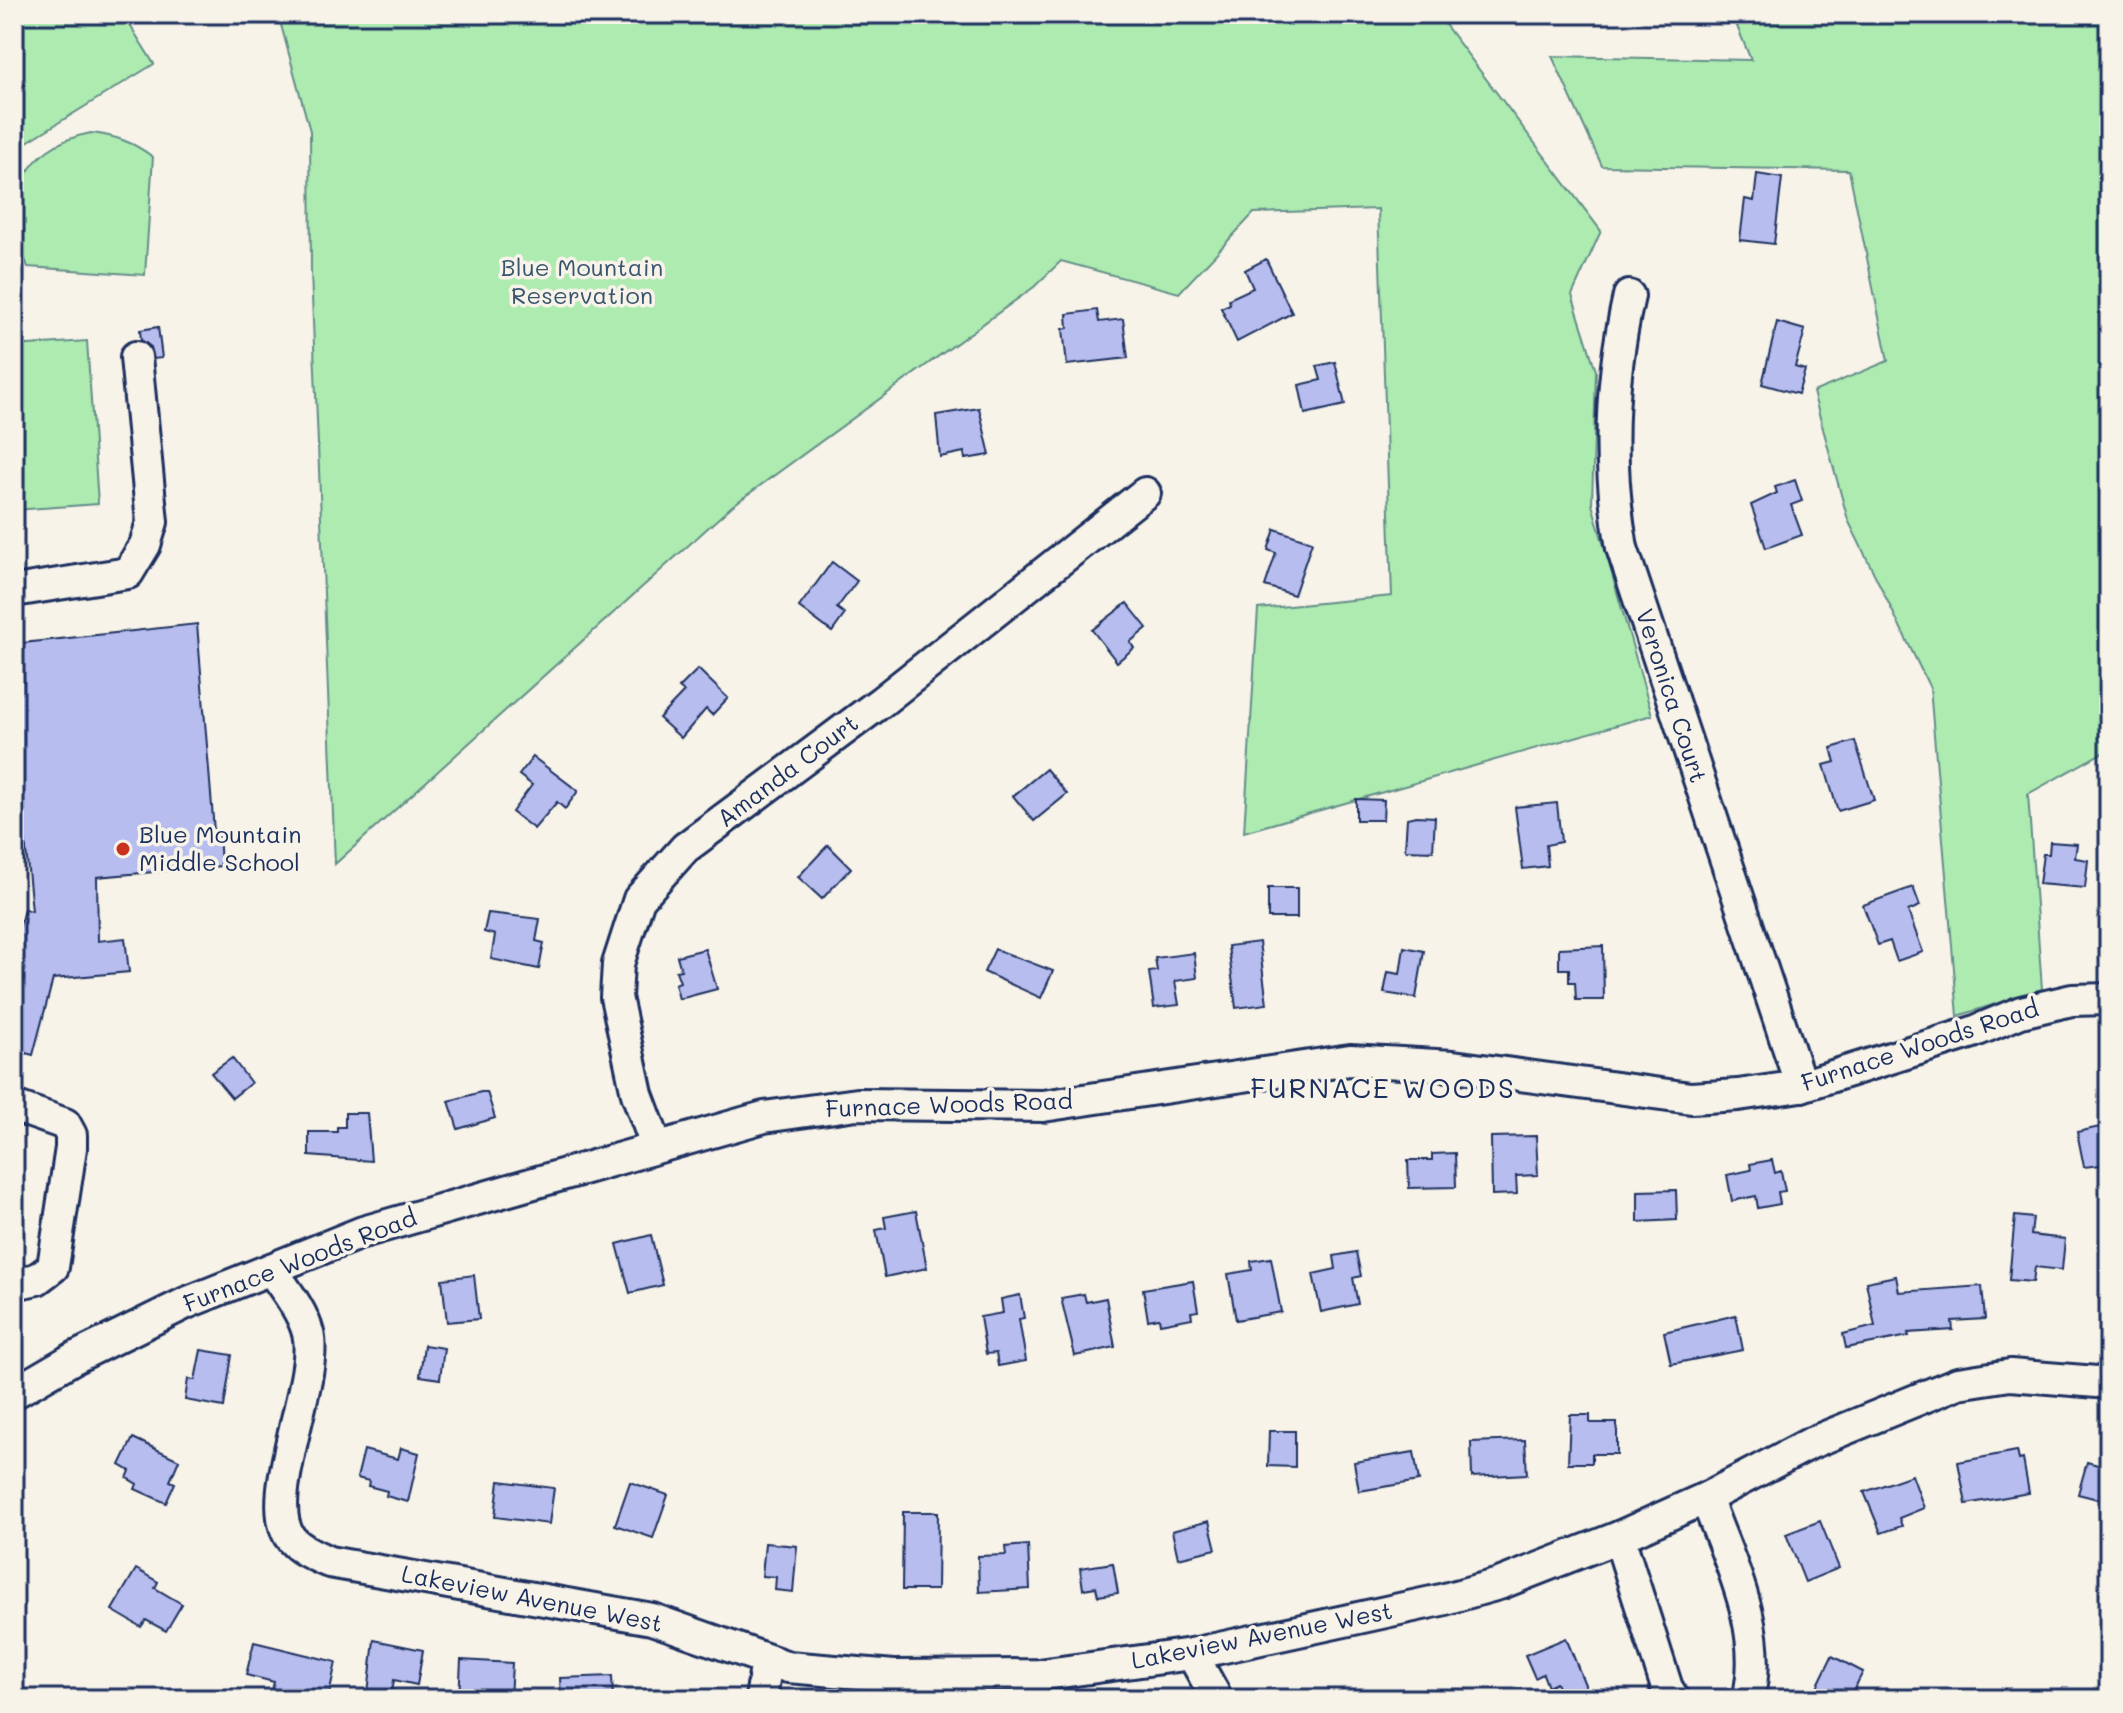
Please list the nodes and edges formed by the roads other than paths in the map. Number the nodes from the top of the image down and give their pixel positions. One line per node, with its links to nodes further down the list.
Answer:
1 (1629, 296): 6 (street, Veronica Court)
2 (136, 357): 4 (street)
3 (1145, 493): 8 (street, Amanda Court)
4 (14, 591)
5 (2109, 999): 6 (street, Furnace Woods Road)
6 (1801, 1086): 8 (street, Furnace Woods Road)
7 (15, 1111): 10 (street)
8 (656, 1145): 9 (street, Furnace Woods Road)
9 (271, 1269): 12 (street, Furnace Woods Road); 16 (street, Lakeview Avenue West)
10 (14, 1284)
11 (2109, 1383): 13 (street, Lakeview Avenue West)
12 (14, 1393)
13 (1706, 1498): 14 (street, Lakeview Avenue West); 20 (street)
14 (1619, 1537): 15 (street, Lakeview Avenue West); 19 (street)
15 (1192, 1654): 16 (street, Lakeview Avenue West); 18 (street)
16 (767, 1660): 17 (street)
17 (761, 1699)
18 (1217, 1699)
19 (1674, 1699)
20 (1748, 1699)

